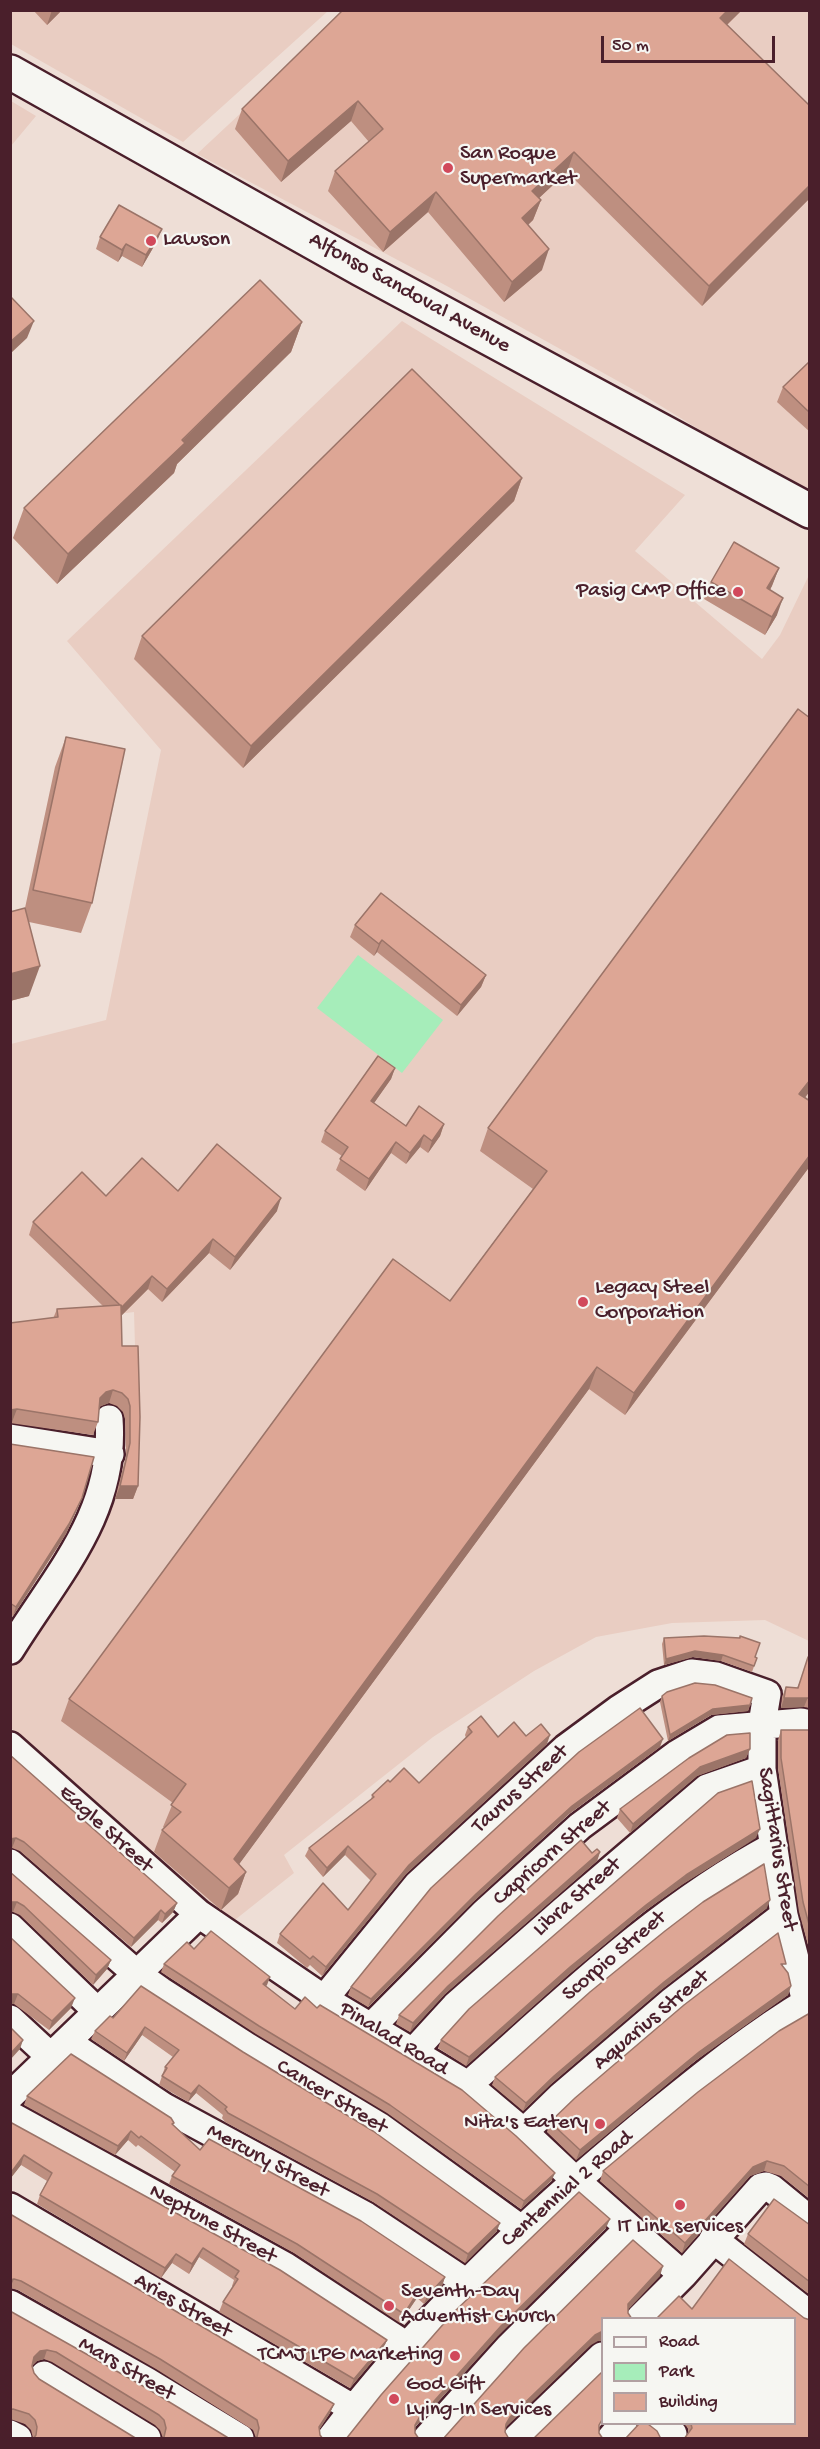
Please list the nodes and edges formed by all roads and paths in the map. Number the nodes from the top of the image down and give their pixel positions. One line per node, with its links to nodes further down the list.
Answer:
1 (10, 72): 2 (main road, Alfonso Sandoval Avenue)
2 (810, 511)
3 (110, 1419): 5 (street)
4 (10, 1438): 5 (street)
5 (110, 1454): 6 (street)
6 (10, 1650)
7 (767, 1694): 8 (street, Sagittarius Street); 18 (street, Taurus Street)
8 (762, 1724): 9 (street, Capricorn Street); 11 (street, Sagittarius Street); 22 (street, Capricorn Street)
9 (810, 1724)
10 (10, 1746): 14 (street, Eagle Street)
11 (762, 1769): 12 (street, Sagittarius Street); 24 (street, Libra Street)
12 (774, 1845): 15 (street, Sagittarius Street); 25 (street, Scorpio Street)
13 (10, 1863): 17 (street, Cancer Street)
14 (199, 1914): 17 (street); 18 (street, Pinalad Road)
15 (784, 1915): 19 (street, Sagittarius Street); 27 (street, Aquarius Street)
16 (10, 1927): 20 (street)
17 (137, 1974): 20 (street); 32 (street, Cancer Street)
18 (324, 1999): 22 (street, Pinalad Road)
19 (808, 2001): 28 (street, Centennial 2 Road)
20 (98, 2012): 23 (street)
21 (10, 2019): 23 (street, Mercury Street)
22 (371, 2027): 24 (street, Pinalad Road)
23 (59, 2049): 26 (street); 35 (street, Mercury Street)
24 (412, 2053): 25 (street, Pinalad Road)
25 (468, 2085): 27 (street, Pinalad Road)
26 (12, 2096): 39 (street, Neptune Street)
27 (524, 2132): 28 (street, Pinalad Road)
28 (575, 2180): 31 (street, Pinalad Road); 32 (street, Centennial 2 Road)
29 (10, 2206): 42 (street, Aries Street)
30 (810, 2220): 33 (street)
31 (629, 2228): 34 (street, Pinalad Road); 49 (street)
32 (520, 2229): 35 (street, Centennial 2 Road)
33 (713, 2240): 34 (street); 37 (street)
34 (683, 2275): 38 (street)
35 (467, 2283): 39 (street, Centennial 2 Road)
36 (10, 2304): 47 (street, Mars Street)
37 (810, 2315)
38 (642, 2317)
39 (406, 2346): 42 (street, Centennial 2 Road)
40 (598, 2370): 50 (street)
41 (44, 2375): 46 (street)
42 (354, 2409): 48 (street, Centennial 2 Road)
43 (622, 2425): 51 (street)
44 (10, 2434): 45 (street)
45 (18, 2439)
46 (147, 2439)
47 (240, 2439)
48 (331, 2439)
49 (427, 2439)
50 (517, 2439)
51 (611, 2439)

